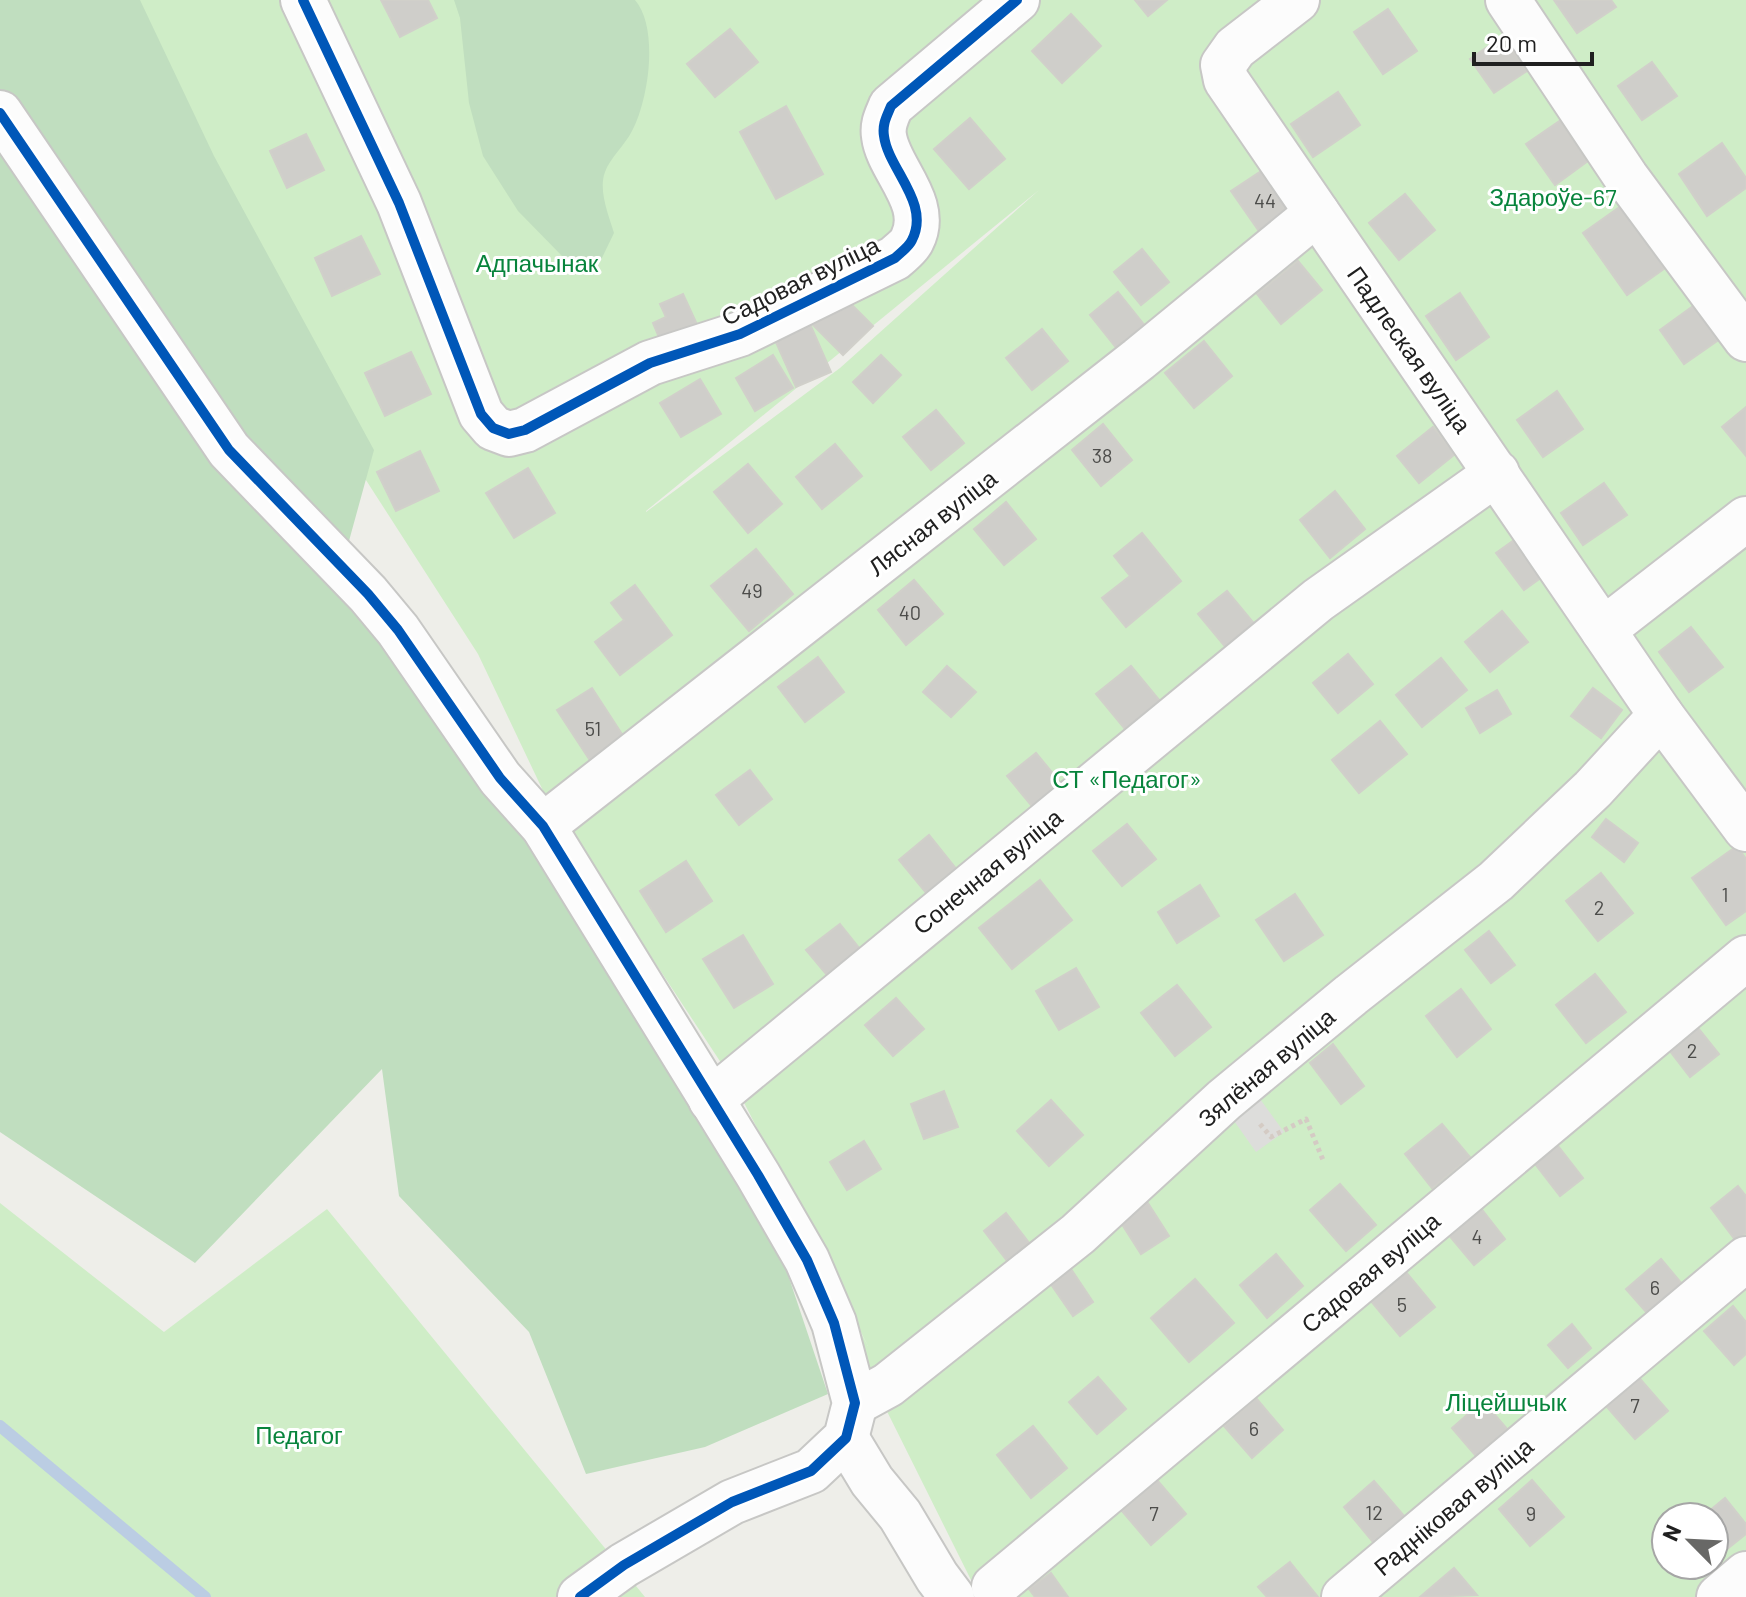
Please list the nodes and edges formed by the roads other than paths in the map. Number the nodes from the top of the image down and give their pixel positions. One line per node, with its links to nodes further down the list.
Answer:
1 (303, 0): 2 (street, Садовая вуліца)
2 (1017, 0)
3 (1297, 0): 6 (street, Падлеская вуліца)
4 (1508, 0): 7 (street)
5 (0, 113): 12 (street)
6 (1317, 213): 8 (street, Падлеская вуліца); 12 (street, Лясная вуліца)
7 (1746, 339)
8 (1497, 473): 10 (street, Падлеская вуліца); 15 (street, Сонечная вуліца)
9 (1746, 519): 10 (street)
10 (1603, 630): 11 (street, Падлеская вуліца)
11 (1661, 715): 13 (street, Падлеская вуліца); 17 (street, Зялёная вуліца)
12 (543, 826): 15 (street)
13 (1746, 829)
14 (1746, 958): 19 (street, Садовая вуліца)
15 (711, 1100): 17 (street)
16 (1746, 1259): 22 (street, Радніковая вуліца)
17 (851, 1420): 20 (street, Зялёная вуліца); 21 (street)
18 (1746, 1574): 23 (street)
19 (994, 1587)
20 (580, 1597)
21 (952, 1597)
22 (1344, 1597)
23 (1719, 1597)

